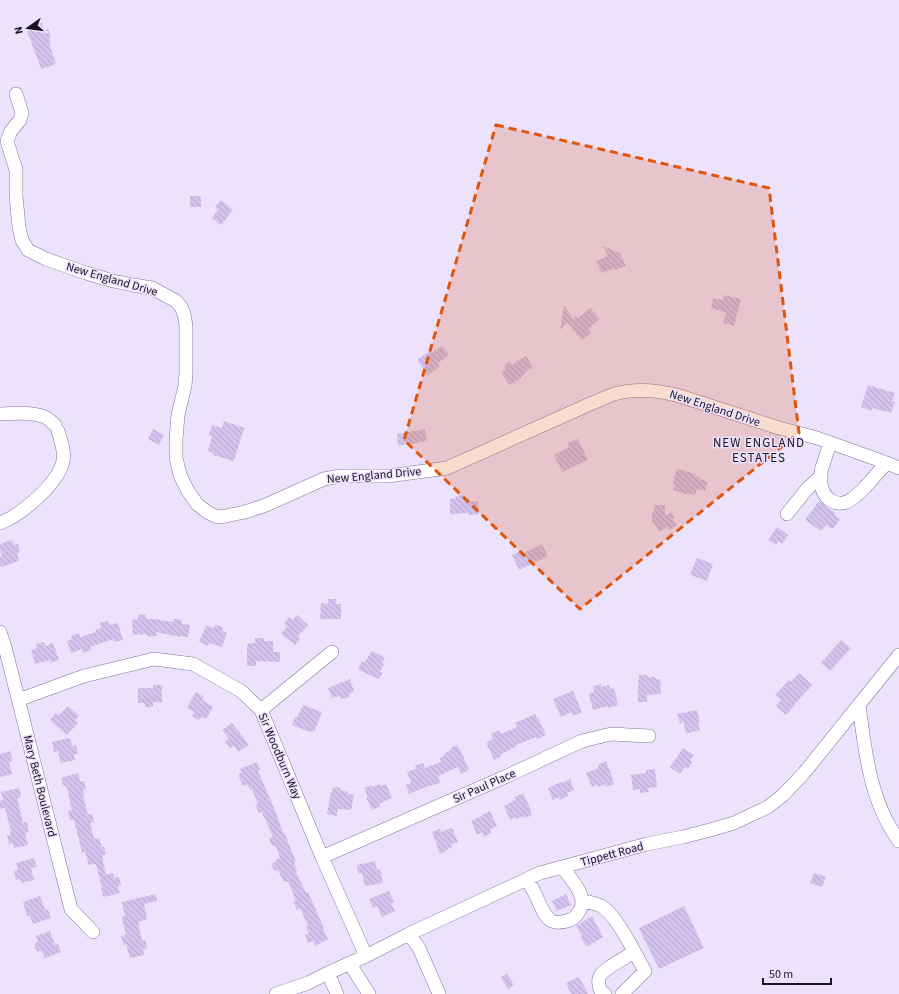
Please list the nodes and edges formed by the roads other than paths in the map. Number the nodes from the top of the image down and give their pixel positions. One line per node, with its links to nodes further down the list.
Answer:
1 (16, 94): 3 (street, New England Drive)
2 (0, 414): 8 (street)
3 (830, 443): 4 (street, New England Drive); 6 (street)
4 (887, 463): 5 (street, New England Drive); 6 (street)
5 (899, 468)
6 (821, 476): 7 (street)
7 (787, 514)
8 (0, 523)
9 (0, 632): 12 (street, Mary Beth Boulevard)
10 (332, 652): 14 (street)
11 (899, 655): 13 (street, Tippett Road)
12 (18, 700): 14 (street, Sir Woodburn Way); 21 (street, Mary Beth Boulevard)
13 (859, 704): 16 (street); 18 (street, Tippett Road)
14 (260, 710): 17 (street, Sir Woodburn Way)
15 (649, 736): 17 (street, Sir Paul Place)
16 (899, 841)
17 (322, 857): 24 (street, Sir Woodburn Way)
18 (562, 867): 19 (street, Tippett Road); 20 (street)
19 (527, 879): 20 (street); 22 (street, Tippett Road)
20 (582, 900): 23 (street)
21 (93, 932)
22 (409, 934): 24 (street, Tippett Road); 30 (street)
23 (634, 952): 31 (street); 32 (street)
24 (366, 956): 25 (street, Tippett Road)
25 (350, 964): 26 (street, Tippett Road); 29 (street)
26 (328, 973): 27 (street, Tippett Road); 28 (street)
27 (276, 994)
28 (337, 994)
29 (369, 994)
30 (441, 994)
31 (605, 994)
32 (622, 994)

